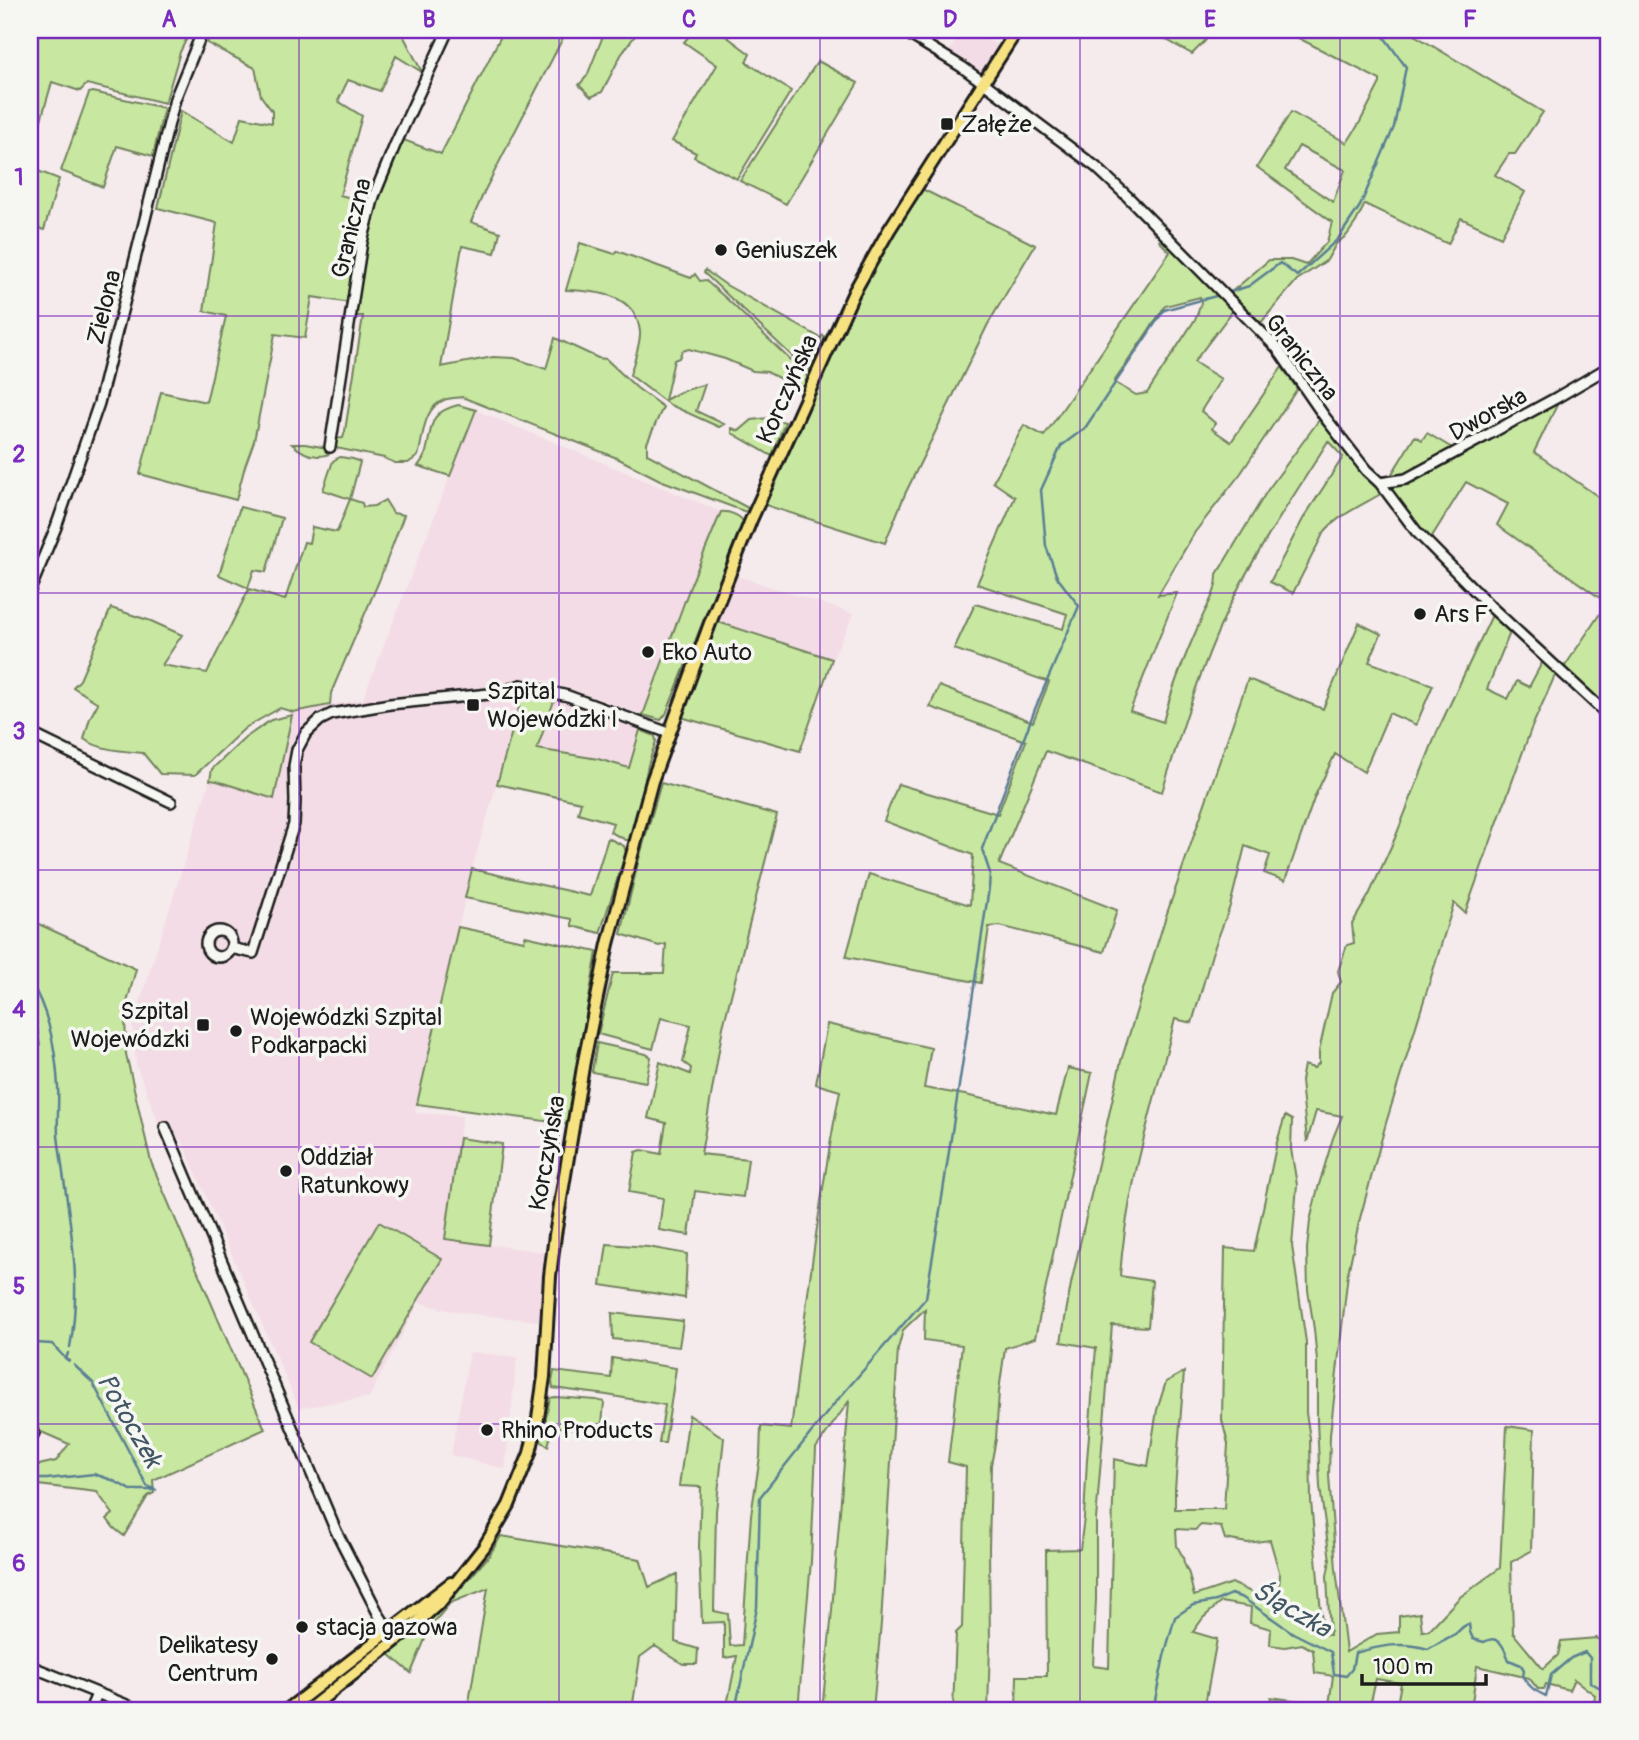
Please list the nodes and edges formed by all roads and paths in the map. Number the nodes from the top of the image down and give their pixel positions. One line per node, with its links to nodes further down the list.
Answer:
1 (203, 30): 9 (street, Zielona)
2 (448, 30): 7 (street, Graniczna)
3 (902, 30): 5 (street, Graniczna)
4 (1017, 30): 5 (main road, Korczyńska)
5 (985, 83): 8 (street, Graniczna); 12 (main road, Korczyńska)
6 (1609, 368): 8 (street, Dworska)
7 (330, 447)
8 (1380, 484): 10 (street, Graniczna)
9 (30, 590)
10 (1609, 716)
11 (30, 733): 13 (street)
12 (669, 733): 14 (street); 16 (main road, Korczyńska)
13 (171, 802)
14 (231, 948)
15 (165, 1127): 16 (street)
16 (392, 1636): 19 (main road, Korczyńska); 20 (main road, Korczyńska)
17 (30, 1666): 18 (street)
18 (97, 1694): 21 (street); 22 (street)
19 (303, 1698): 20 (street); 23 (main road, Korczyńska)
20 (313, 1709)
21 (90, 1710)
22 (139, 1710)
23 (287, 1710)

